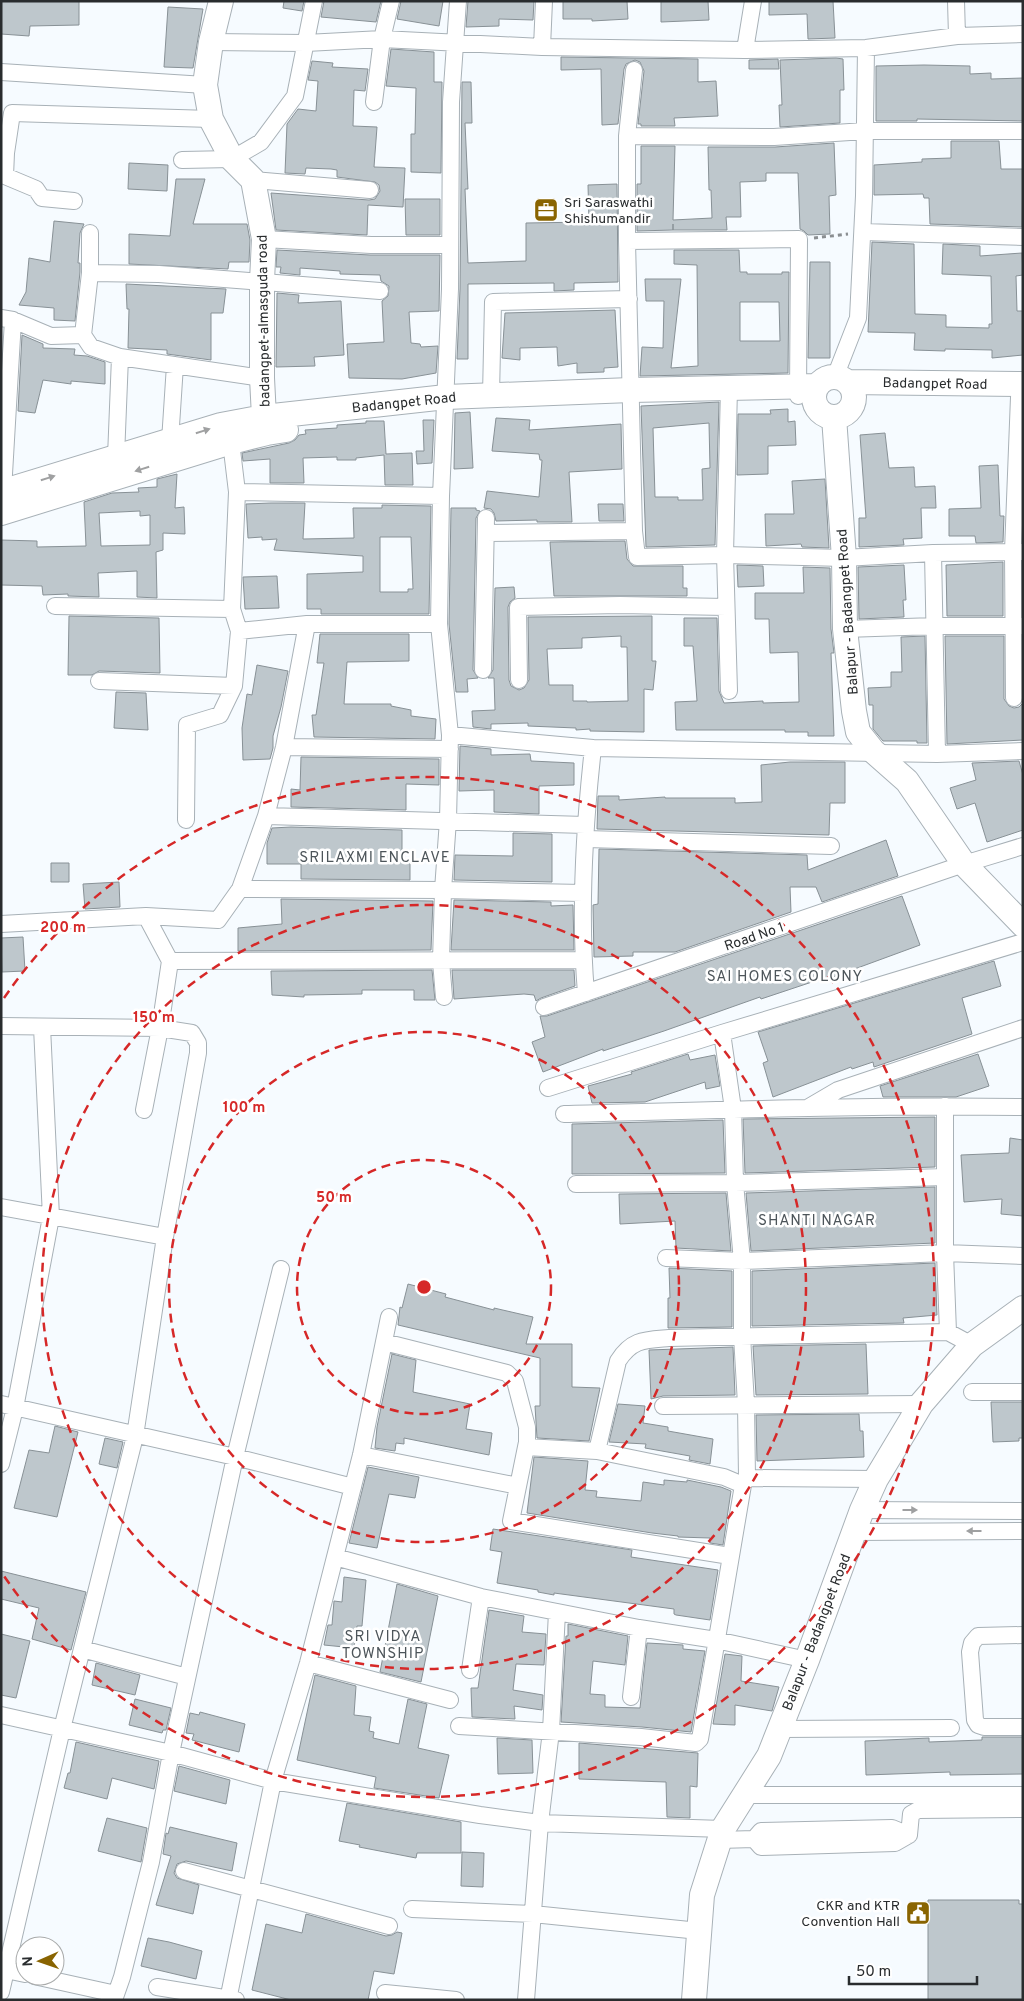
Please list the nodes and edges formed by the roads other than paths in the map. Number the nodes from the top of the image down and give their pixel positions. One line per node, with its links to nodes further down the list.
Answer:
1 (314, 1): 12 (street)
2 (390, 1): 10 (street)
3 (458, 1): 13 (street)
4 (544, 1): 14 (street)
5 (754, 1): 16 (street)
6 (956, 1): 9 (street)
7 (216, 2): 11 (street)
8 (1023, 34): 9 (street)
9 (957, 36): 15 (street)
10 (382, 39): 12 (street); 13 (street); 20 (street)
11 (211, 42): 12 (street); 19 (street)
12 (306, 43): 26 (street)
13 (454, 44): 14 (street); 36 (street)
14 (542, 47): 16 (street)
15 (866, 48): 16 (street); 22 (street)
16 (745, 50)
17 (634, 70): 24 (street)
18 (1, 72): 19 (street)
19 (205, 85): 21 (street)
20 (374, 102)
21 (211, 120): 25 (street); 26 (street)
22 (865, 131): 23 (street); 24 (street); 31 (street)
23 (1023, 131)
24 (627, 136): 35 (street)
25 (4, 153): 30 (street)
26 (232, 159): 27 (street); 28 (street)
27 (182, 160)
28 (253, 180): 29 (street); 34 (street, badangpet-almasguda road)
29 (370, 190)
30 (74, 201)
31 (863, 232): 33 (street); 46 (street)
32 (90, 233): 37 (street)
33 (1023, 237)
34 (264, 239): 36 (street); 38 (street, badangpet-almasguda road)
35 (627, 241): 40 (street); 46 (street)
36 (449, 245): 51 (street)
37 (90, 273): 38 (street); 42 (street)
38 (262, 281): 39 (street); 45 (street, badangpet-almasguda road)
39 (380, 291)
40 (629, 299): 49 (street); 50 (street)
41 (7, 319): 42 (street); 59 (street)
42 (83, 335): 43 (street)
43 (120, 357): 44 (street); 55 (street)
44 (175, 365): 45 (street); 53 (street)
45 (262, 378): 52 (street, badangpet-almasguda road)
46 (823, 389): 47 (street, Badangpet Road); 48 (street, Badangpet Road); 64 (street, Balapur - Badangpet Road)
47 (729, 392): 50 (street, Badangpet Road); 63 (street)
48 (1021, 393): 56 (street)
49 (491, 395): 50 (street, Badangpet Road); 51 (street, Badangpet Road)
50 (631, 395): 51 (street, Badangpet Road); 60 (street)
51 (445, 403): 52 (street, Badangpet Road); 58 (street)
52 (266, 425): 53 (street, Badangpet Road, one-way to 52); 54 (street, Badangpet Road)
53 (170, 440): 55 (street, Badangpet Road)
54 (230, 442): 57 (street); 59 (street, Badangpet Road, one-way to 59)
55 (116, 457): 59 (street, Badangpet Road, one-way to 55)
56 (1020, 473): 61 (street)
57 (237, 492): 58 (street); 67 (street)
58 (441, 496): 69 (street)
59 (2, 499)
60 (634, 531): 63 (street); 74 (street)
61 (1018, 551): 62 (street); 71 (street)
62 (934, 553): 64 (street); 70 (street)
63 (725, 554): 64 (street); 66 (street)
64 (844, 558): 72 (street, Balapur - Badangpet Road)
65 (55, 606): 67 (street)
66 (726, 607): 75 (street); 78 (street)
67 (232, 609): 73 (street)
68 (307, 624): 69 (street); 73 (street); 81 (street)
69 (439, 624): 80 (street)
70 (935, 626): 71 (street); 72 (street); 85 (street)
71 (1018, 626): 79 (street)
72 (845, 629): 83 (street, Balapur - Badangpet Road)
73 (238, 631): 77 (street)
74 (483, 670)
75 (519, 680)
76 (99, 681): 77 (street)
77 (234, 686): 87 (street)
78 (729, 691)
79 (1014, 698)
80 (450, 742): 81 (street); 82 (street); 88 (street)
81 (284, 747): 86 (street)
82 (593, 748): 83 (street); 89 (street)
83 (873, 751): 85 (street); 92 (street, Balapur - Badangpet Road)
84 (1023, 751): 85 (street)
85 (937, 754)
86 (266, 816): 88 (street); 93 (street)
87 (186, 820)
88 (448, 820): 89 (street); 94 (street)
89 (585, 832): 90 (street); 95 (street)
90 (831, 846)
91 (1023, 846): 92 (street, Road No 1)
92 (964, 864): 98 (street, Balapur - Badangpet Road); 103 (street, Road No 1)
93 (240, 889): 94 (street); 96 (street)
94 (443, 890): 95 (street); 102 (street)
95 (583, 893): 101 (street)
96 (146, 916): 97 (street); 100 (street)
97 (1, 924)
98 (1023, 925)
99 (1023, 942): 110 (street)
100 (170, 960): 102 (street); 108 (street)
101 (584, 960): 102 (street); 103 (street)
102 (441, 961): 104 (street)
103 (586, 993): 105 (street, Road No 1)
104 (444, 997)
105 (544, 1006)
106 (1, 1026): 107 (street)
107 (42, 1027): 108 (street); 122 (street)
108 (160, 1028): 115 (street); 123 (street)
109 (1023, 1028): 114 (street)
110 (722, 1033): 111 (street); 116 (street)
111 (548, 1088)
112 (945, 1106): 113 (street); 114 (street); 118 (street)
113 (1023, 1107)
114 (807, 1108): 116 (street)
115 (144, 1110)
116 (733, 1110): 117 (street); 119 (street)
117 (564, 1114)
118 (945, 1177): 119 (street); 124 (street)
119 (734, 1183): 120 (street); 127 (street)
120 (576, 1184)
121 (1, 1207): 122 (street)
122 (51, 1217): 123 (street); 139 (street)
123 (166, 1238): 141 (street)
124 (945, 1252): 125 (street); 127 (street); 131 (street)
125 (1023, 1256)
126 (666, 1258): 127 (street)
127 (742, 1261): 132 (street)
128 (281, 1269): 145 (street)
129 (1023, 1308): 134 (street, Balapur - Badangpet Road)
130 (389, 1318): 133 (street)
131 (948, 1332): 132 (street); 134 (street)
132 (742, 1336): 137 (street); 143 (street)
133 (384, 1342): 142 (street); 144 (street)
134 (972, 1345): 138 (street, Balapur - Badangpet Road)
135 (972, 1392): 136 (street)
136 (1023, 1392)
137 (746, 1404): 138 (street); 140 (street); 148 (street)
138 (921, 1404): 147 (street, Balapur - Badangpet Road)
139 (8, 1406): 141 (street); 146 (street)
140 (663, 1406)
141 (135, 1436): 145 (street); 161 (street)
142 (526, 1447): 143 (street); 149 (street)
143 (597, 1451): 148 (street)
144 (361, 1455): 149 (street); 150 (street)
145 (235, 1457): 150 (street); 165 (street)
146 (1, 1464)
147 (876, 1479): 148 (street); 152 (street, Balapur - Badangpet Road)
148 (745, 1482): 154 (street)
149 (518, 1486): 154 (street)
150 (352, 1487): 155 (street)
151 (1023, 1511): 152 (street, one-way to 151)
152 (858, 1521): 153 (street, one-way to 152); 162 (street, Balapur - Badangpet Road)
153 (1023, 1531)
154 (730, 1556): 160 (street)
155 (335, 1557): 156 (street); 163 (street)
156 (481, 1597): 157 (street); 164 (street)
157 (557, 1612): 158 (street); 174 (street)
158 (638, 1628): 160 (street); 166 (street)
159 (1023, 1634): 170 (street)
160 (716, 1640): 162 (street); 174 (street)
161 (82, 1649): 165 (street); 172 (street)
162 (807, 1660): 173 (street, Balapur - Badangpet Road)
163 (308, 1663): 167 (street); 176 (street)
164 (470, 1670)
165 (187, 1677): 175 (street)
166 (631, 1697)
167 (450, 1700)
168 (1, 1715): 172 (street)
169 (459, 1726): 174 (street)
170 (1023, 1727)
171 (951, 1728): 173 (street)
172 (62, 1729): 175 (street); 188 (street)
173 (780, 1729): 177 (street, Balapur - Badangpet Road)
174 (551, 1731): 180 (street)
175 (171, 1753): 176 (street); 194 (street)
176 (273, 1781): 180 (street); 183 (street)
177 (745, 1795): 178 (street); 181 (street, Balapur - Badangpet Road)
178 (1023, 1795)
179 (1023, 1809): 181 (street)
180 (540, 1823): 181 (street); 185 (street)
181 (721, 1834): 187 (street, Balapur - Badangpet Road)
182 (184, 1871): 183 (street)
183 (250, 1889): 186 (street); 195 (street)
184 (412, 1908): 185 (street)
185 (533, 1914): 187 (street); 197 (street)
186 (389, 1926)
187 (699, 1931): 198 (street, Balapur - Badangpet Road)
188 (6, 1970): 189 (street); 192 (street)
189 (15, 1972)
190 (65, 1984): 194 (street)
191 (157, 1987): 195 (street)
192 (1, 1992)
193 (385, 1993): 196 (street)
194 (115, 1997)
195 (231, 1999)
196 (456, 2000)
197 (526, 2000)
198 (694, 2000)

